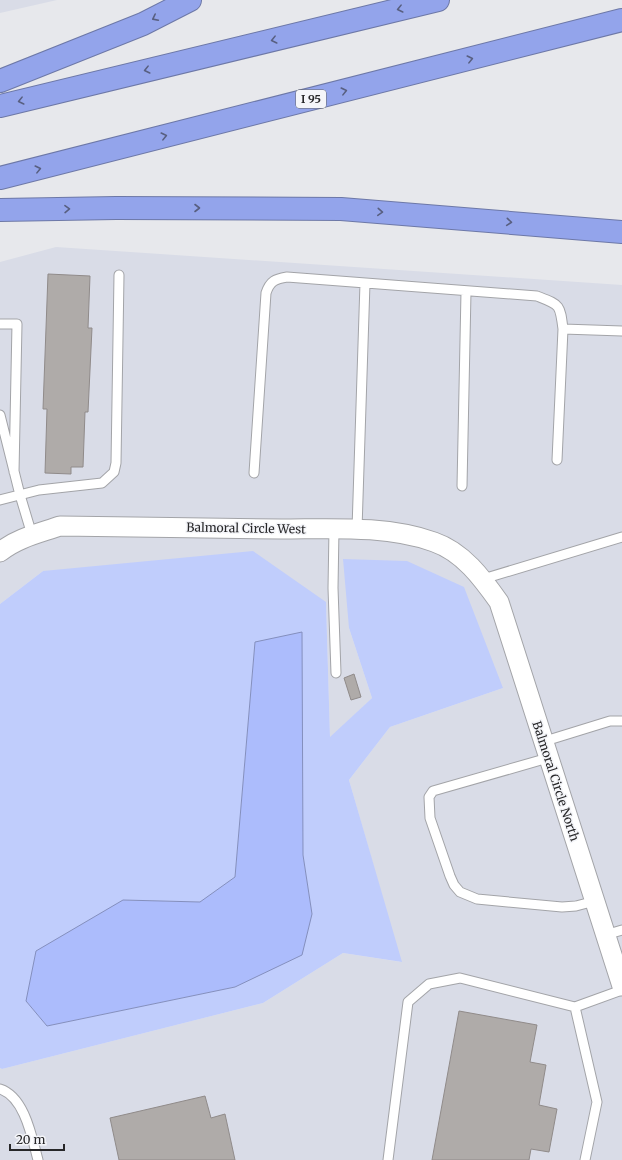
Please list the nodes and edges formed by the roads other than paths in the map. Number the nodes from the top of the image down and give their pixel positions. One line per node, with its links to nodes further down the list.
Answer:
1 (190, 0): 4 (highway, one-way to 4)
2 (438, 0): 5 (highway, one-way to 5)
3 (622, 20): 6 (highway, I 95, one-way to 3)
4 (0, 81)
5 (0, 106)
6 (0, 178)
7 (0, 210): 8 (highway, one-way to 8)
8 (622, 232)
9 (119, 276): 20 (lane)
10 (365, 283): 11 (lane); 18 (lane); 23 (lane)
11 (466, 292): 13 (lane); 19 (lane)
12 (0, 324): 17 (lane)
13 (563, 329): 14 (lane); 16 (lane)
14 (622, 330)
15 (0, 415): 17 (lane)
16 (557, 460)
17 (14, 472): 20 (lane)
18 (254, 473)
19 (462, 486)
20 (20, 495): 21 (lane); 24 (lane)
21 (0, 500)
22 (334, 529): 23 (street, Balmoral Circle West); 24 (street, Balmoral Circle West); 28 (lane)
23 (357, 529): 27 (street, Balmoral Circle West)
24 (32, 535): 26 (street, Balmoral Circle West)
25 (622, 538): 27 (lane)
26 (0, 552)
27 (483, 579): 30 (street, Balmoral Circle North)
28 (336, 673)
29 (622, 721): 30 (lane)
30 (546, 750): 31 (street, Balmoral Circle North); 31 (lane)
31 (595, 901): 32 (street, Balmoral Circle North)
32 (614, 932): 33 (street, Balmoral Circle North)
33 (622, 986)
34 (622, 990): 35 (lane)
35 (575, 1007): 38 (lane); 39 (lane)
36 (0, 1090): 37 (lane)
37 (38, 1160)
38 (388, 1160)
39 (585, 1160)

